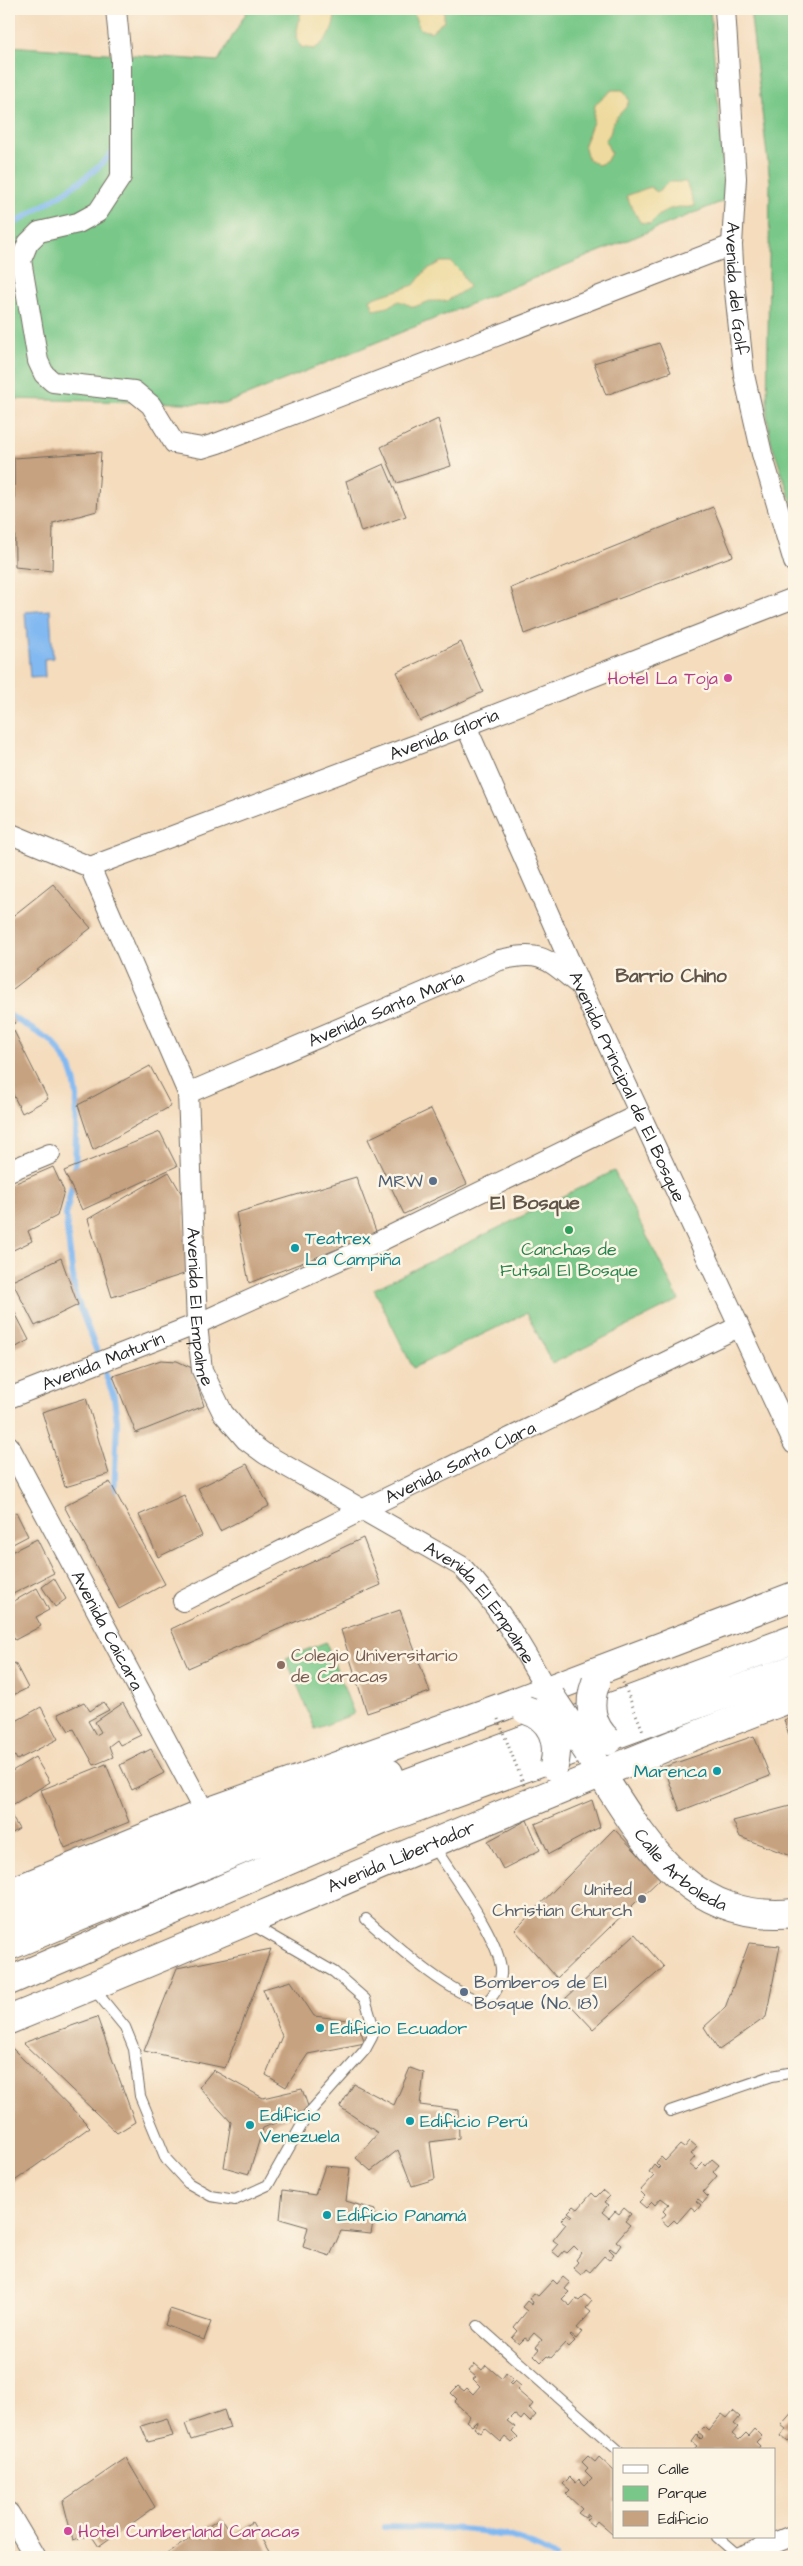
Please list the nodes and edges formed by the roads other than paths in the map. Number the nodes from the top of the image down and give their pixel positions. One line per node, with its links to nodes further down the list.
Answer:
1 (116, 9): 3 (street)
2 (726, 9): 3 (street, Avenida del Golf)
3 (732, 245): 4 (street, Avenida del Golf)
4 (794, 562)
5 (794, 598): 6 (street, Avenida Gloria)
6 (466, 726): 8 (street, Avenida Gloria); 9 (street, Avenida Principal de El Bosque)
7 (11, 834): 8 (street)
8 (90, 868): 10 (street, Avenida El Empalme)
9 (580, 985): 10 (street, Avenida Santa María); 11 (street, Avenida Principal de El Bosque)
10 (188, 1093): 14 (street, Avenida El Empalme)
11 (640, 1114): 14 (street, Avenida Maturín); 15 (street, Avenida Principal de El Bosque)
12 (50, 1154): 13 (street)
13 (9, 1171)
14 (197, 1324): 16 (street, Avenida Maturín); 19 (street, Avenida El Empalme)
15 (738, 1327): 17 (street, Avenida Principal de El Bosque); 19 (street, Avenida Santa Clara)
16 (9, 1398)
17 (794, 1444)
18 (9, 1446): 32 (street, Avenida Caicara)
19 (364, 1509): 21 (street, Avenida Santa Clara); 25 (street, Avenida El Empalme)
20 (794, 1596): 24 (main road)
21 (183, 1601)
22 (794, 1639): 29 (main road)
23 (794, 1669): 30 (main road)
24 (606, 1675): 25 (main road); 28 (main road, bridge)
25 (549, 1693): 27 (main road); 28 (main road, bridge)
26 (794, 1697): 28 (main road)
27 (511, 1711): 31 (main road, bridge); 32 (main road)
28 (599, 1755): 31 (main road, Avenida Libertador); 35 (main road, Calle Arboleda)
29 (445, 1769): 36 (main road); 39 (main road)
30 (494, 1778): 40 (main road); 42 (main road)
31 (536, 1795): 33 (main road, Avenida Libertador)
32 (205, 1813): 34 (main road)
33 (433, 1845): 37 (lane); 38 (main road, Avenida Libertador)
34 (9, 1893)
35 (794, 1913)
36 (9, 1919)
37 (366, 1919)
38 (248, 1922): 41 (main road, Avenida Libertador); 41 (lane)
39 (9, 1946)
40 (9, 1981)
41 (92, 1986): 43 (main road, Avenida Libertador)
42 (9, 1999)
43 (9, 2020)
44 (794, 2072): 45 (lane)
45 (670, 2111)
46 (478, 2326): 47 (lane)
47 (616, 2448)
48 (9, 2513): 51 (street)
49 (794, 2535): 52 (street)
50 (718, 2538): 52 (lane)
51 (35, 2557)
52 (740, 2557)

